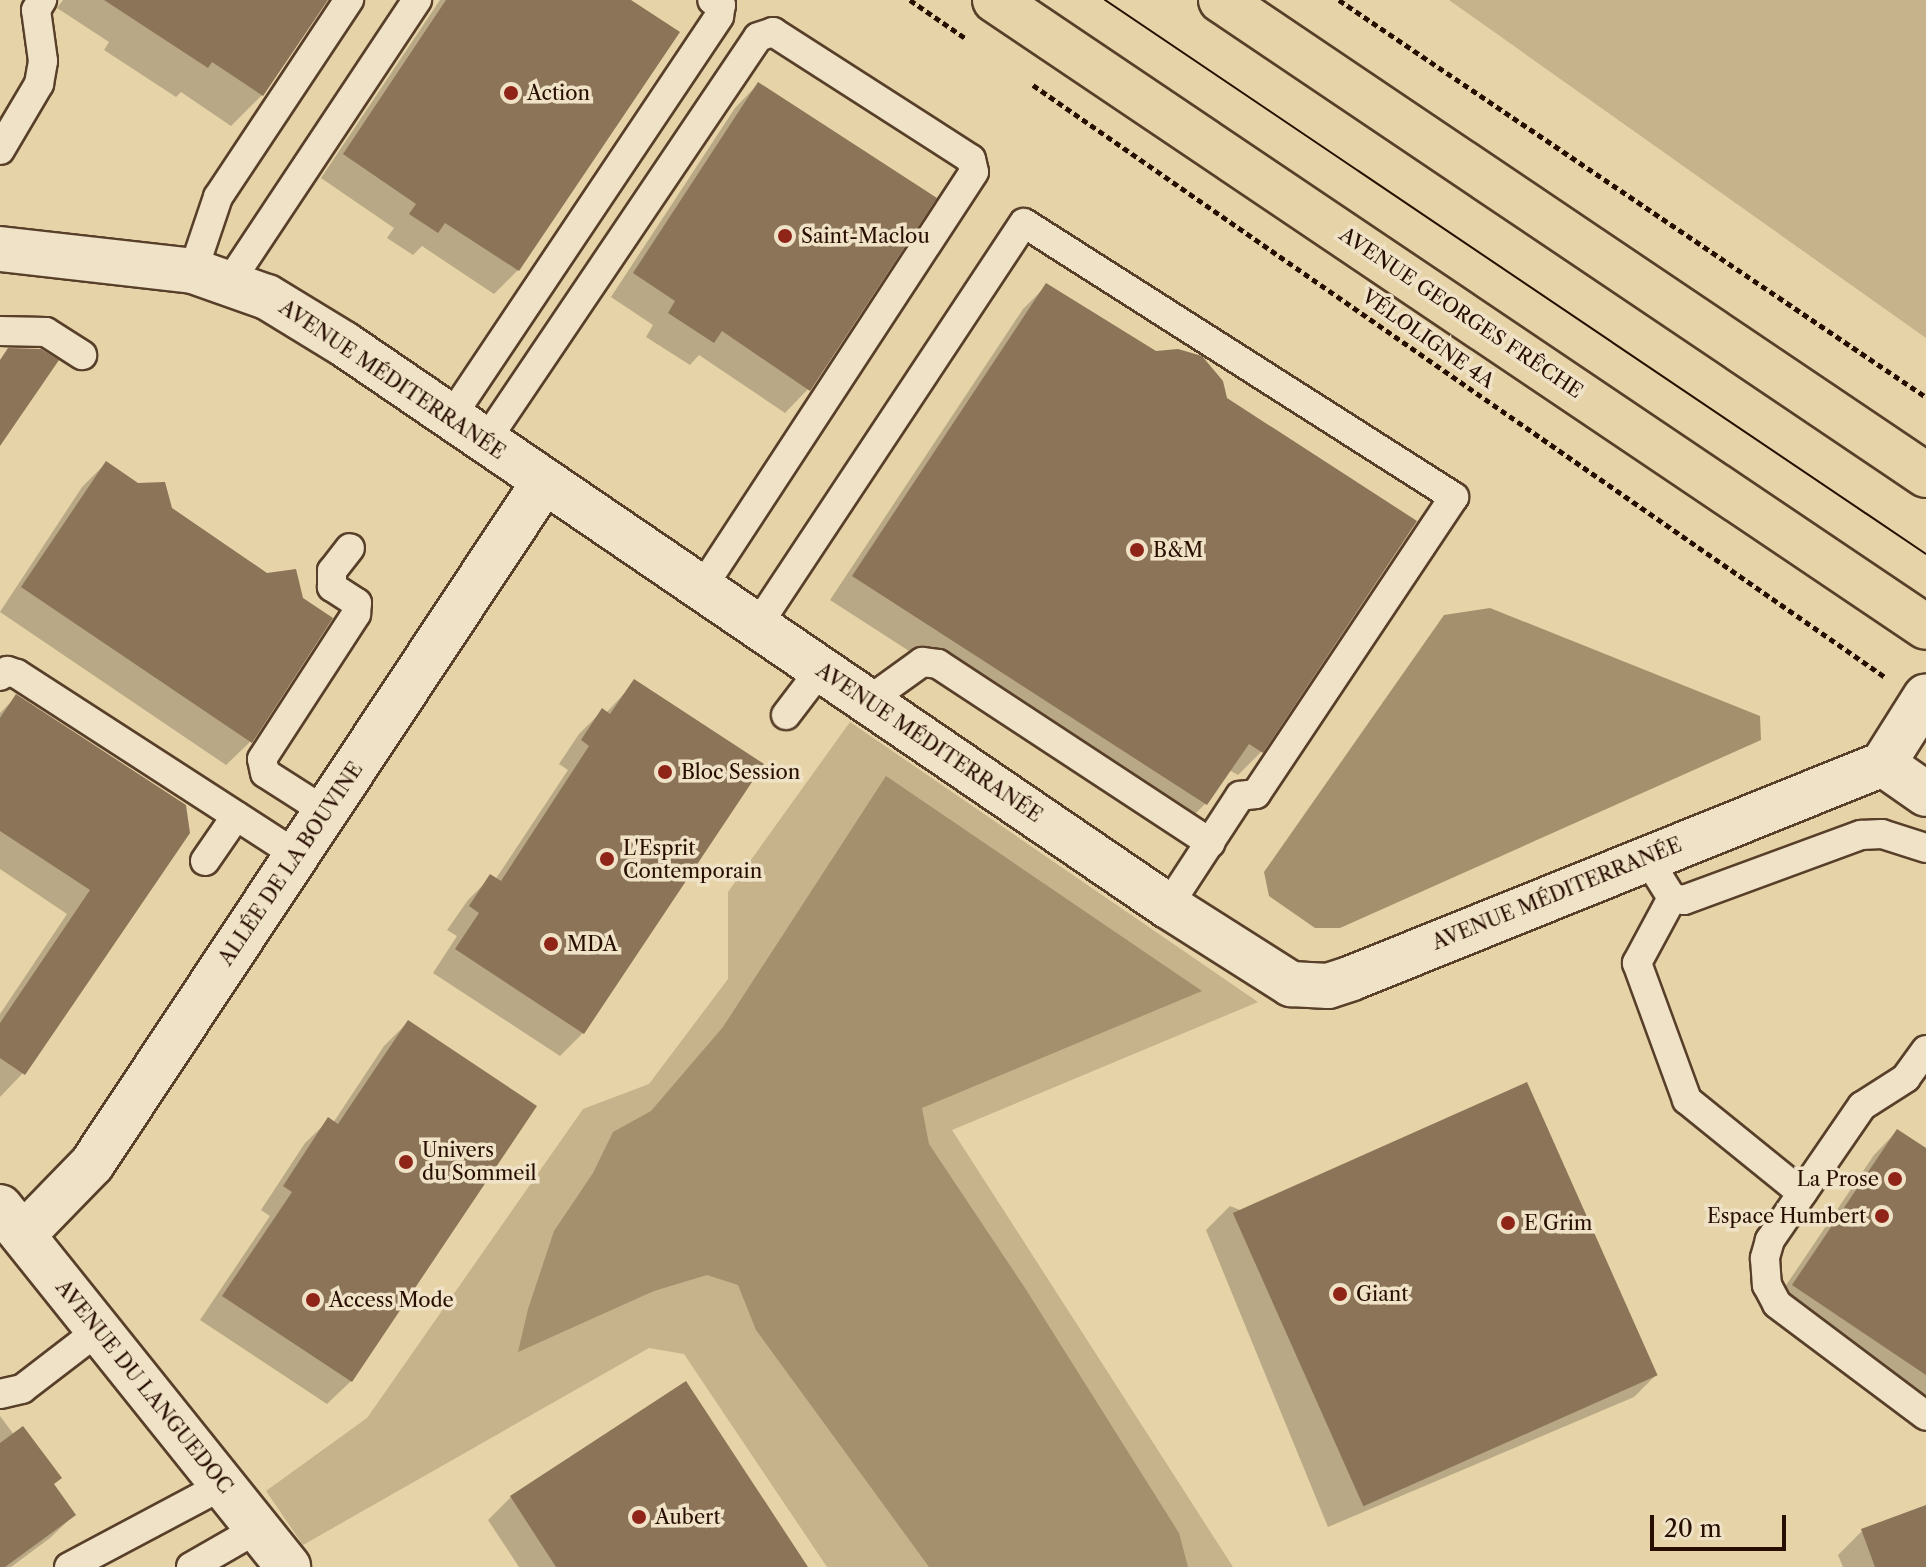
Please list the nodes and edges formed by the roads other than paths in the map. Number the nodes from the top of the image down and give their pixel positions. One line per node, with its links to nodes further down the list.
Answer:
1 (42, 0): 7 (lane)
2 (349, 0): 9 (lane)
3 (417, 0): 9 (lane)
4 (712, 0): 12 (lane)
5 (995, 0): 18 (main road, AVENUE GEORGES FRÊCHE)
6 (1221, 0): 13 (main road)
7 (0, 150)
8 (0, 249): 9 (street, AVENUE MÉDITERRANÉE)
9 (211, 277): 12 (street, AVENUE MÉDITERRANÉE)
10 (0, 331): 11 (lane)
11 (82, 355)
12 (468, 430): 14 (street, AVENUE MÉDITERRANÉE); 16 (lane)
13 (1926, 475)
14 (544, 482): 16 (street, AVENUE MÉDITERRANÉE); 26 (street, ALLÉE DE LA BOUVINE)
15 (350, 548): 26 (lane)
16 (702, 588): 17 (street, AVENUE MÉDITERRANÉE)
17 (757, 626): 19 (street, AVENUE MÉDITERRANÉE); 28 (lane)
18 (1926, 627)
19 (821, 669): 22 (street, AVENUE MÉDITERRANÉE); 23 (lane)
20 (0, 676): 27 (lane)
21 (1924, 699): 24 (street)
22 (868, 701): 28 (lane); 34 (street, AVENUE MÉDITERRANÉE)
23 (786, 715)
24 (1883, 764): 25 (street); 31 (street, AVENUE MÉDITERRANÉE)
25 (1926, 794)
26 (326, 812): 30 (street, ALLÉE DE LA BOUVINE)
27 (236, 816): 30 (lane); 32 (lane)
28 (1210, 843): 34 (lane)
29 (1926, 848): 33 (lane)
30 (297, 855): 37 (street, ALLÉE DE LA BOUVINE)
31 (1647, 858): 33 (lane); 34 (street, AVENUE MÉDITERRANÉE)
32 (205, 861)
33 (1672, 898): 36 (lane)
34 (1168, 906)
35 (1926, 1050): 36 (lane)
36 (1802, 1193): 40 (lane)
37 (12, 1221): 38 (street, AVENUE DU LANGUEDOC)
38 (99, 1330): 39 (lane); 41 (street, AVENUE DU LANGUEDOC)
39 (0, 1394)
40 (1926, 1416)
41 (223, 1485): 42 (street, AVENUE DU LANGUEDOC); 43 (lane)
42 (257, 1529): 44 (lane); 45 (street, AVENUE DU LANGUEDOC)
43 (69, 1567)
44 (191, 1567)
45 (288, 1567)

